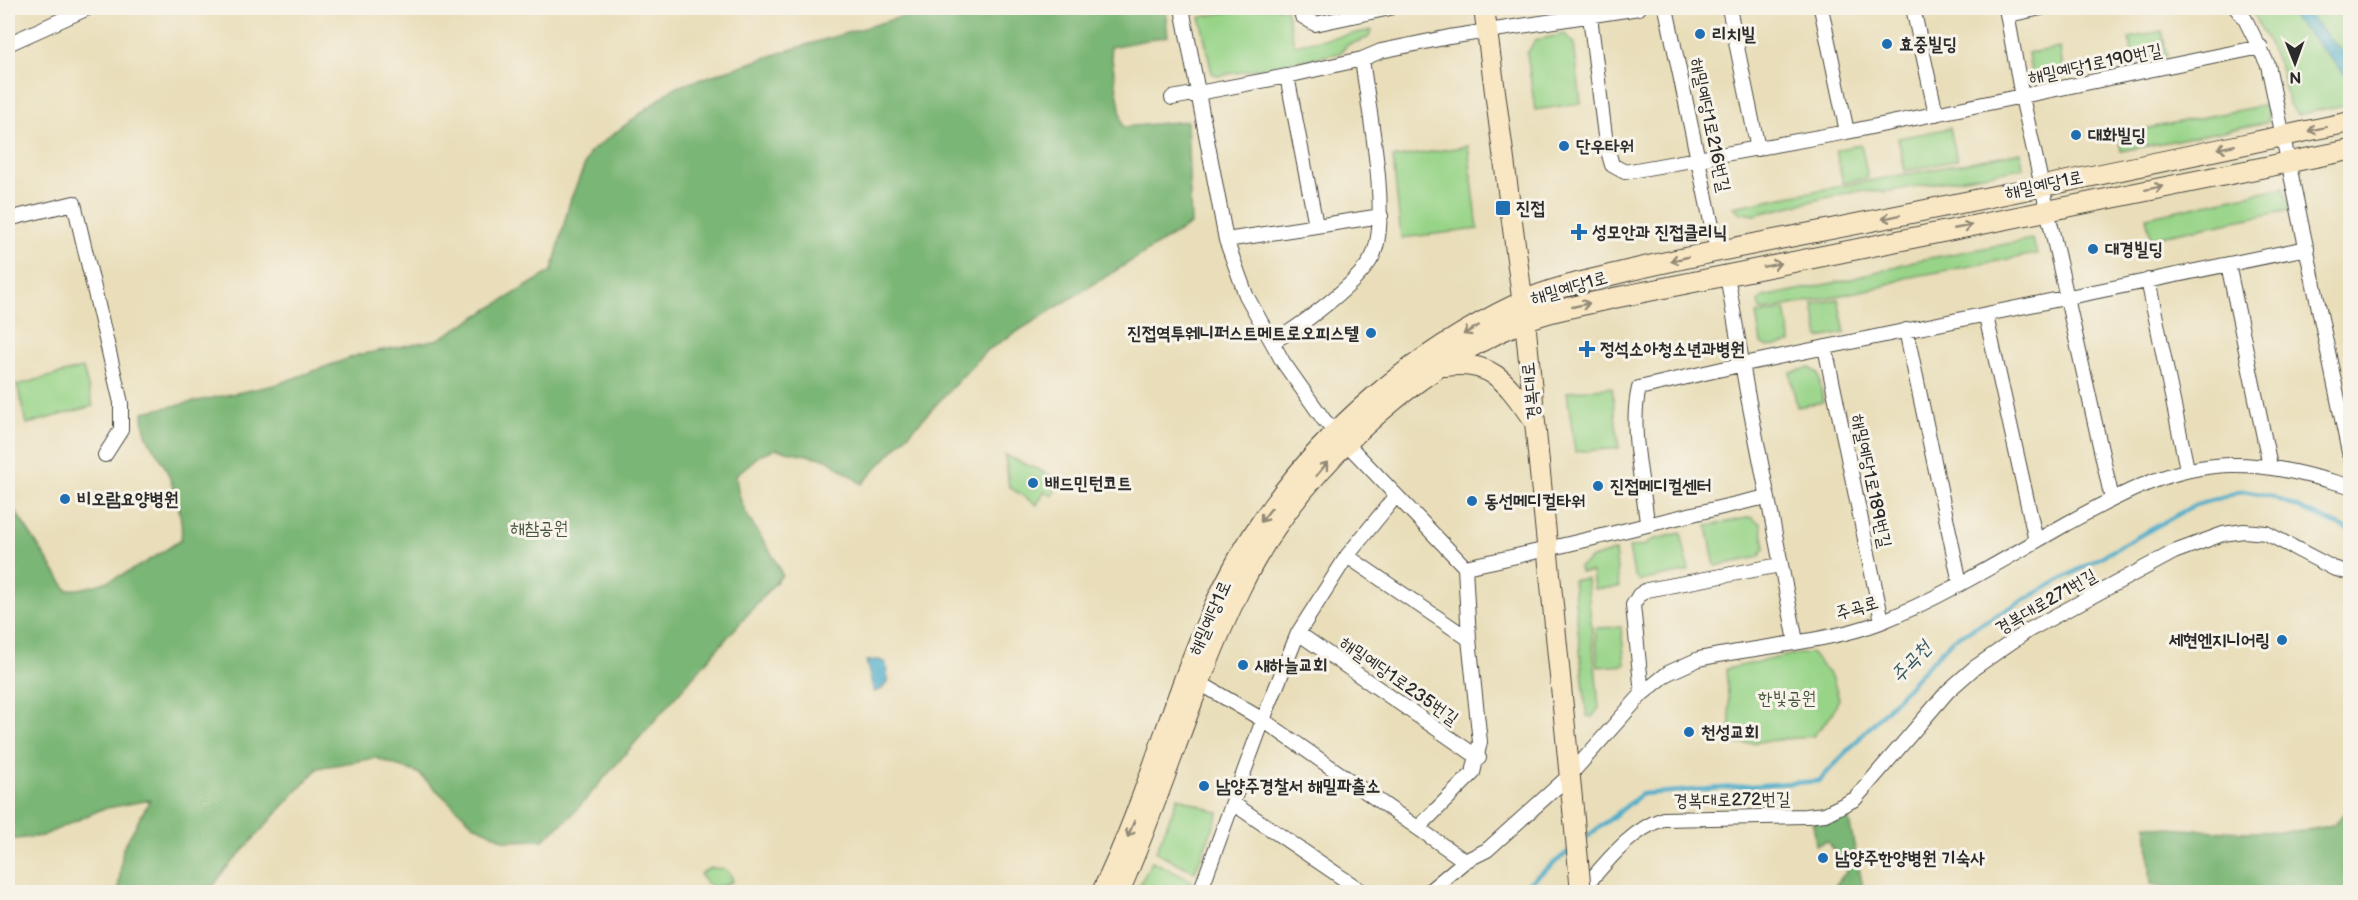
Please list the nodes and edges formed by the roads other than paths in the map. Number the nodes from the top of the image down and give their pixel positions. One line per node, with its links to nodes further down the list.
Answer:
1 (88, 8): 16 (street)
2 (1182, 8): 20 (street)
3 (1300, 8): 4 (street)
4 (1390, 8)
5 (1484, 8): 15 (street, 경복대로)
6 (1639, 8): 14 (street)
7 (1666, 8): 29 (street, 해밀예당1로216번길)
8 (1729, 8): 27 (street)
9 (1821, 8): 25 (street)
10 (1914, 8): 23 (street)
11 (2042, 8): 13 (street)
12 (2236, 8): 17 (street)
13 (2007, 11): 21 (street)
14 (1590, 16): 15 (street); 29 (street, 해밀예당1로190번길)
15 (1487, 30): 18 (street); 43 (street, 경복대로)
16 (8, 44)
17 (2261, 47): 21 (street, 해밀예당1로190번길); 26 (street)
18 (1362, 59): 19 (street); 33 (street)
19 (1287, 76): 20 (street); 35 (street)
20 (1199, 93): 22 (street); 36 (street)
21 (2022, 97): 23 (street, 해밀예당1로190번길); 31 (street)
22 (1172, 98)
23 (1936, 114): 25 (street, 해밀예당1로190번길)
24 (2350, 122): 26 (street, 해밀예당1로, one-way to 26)
25 (1847, 132): 27 (street, 해밀예당1로190번길)
26 (2283, 135): 30 (street); 31 (street, 해밀예당1로, one-way to 31)
27 (1758, 149): 29 (street, 해밀예당1로190번길)
28 (2350, 150): 30 (street, 해밀예당1로)
29 (1699, 161): 38 (street, 해밀예당1로216번길)
30 (2288, 161): 32 (street, 해밀예당1로, one-way to 30); 37 (street)
31 (2042, 185): 32 (street); 38 (street, 해밀예당1로, one-way to 38)
32 (2047, 210): 40 (street, 해밀예당1로, one-way to 32); 42 (street)
33 (1381, 216): 35 (street); 46 (street)
34 (8, 219): 52 (street)
35 (1316, 225): 36 (street)
36 (1226, 240): 46 (street)
37 (2307, 248): 39 (street); 53 (street)
38 (1717, 250): 43 (street, 해밀예당1로, one-way to 43)
39 (2228, 264): 41 (street); 54 (street)
40 (1727, 274): 43 (street, 해밀예당1로, one-way to 40); 48 (street)
41 (2148, 280): 42 (street); 55 (street)
42 (2067, 299): 44 (street); 59 (street)
43 (1523, 311): 49 (street, 해밀예당1로); 50 (street, 경복대로); 51 (street, 해밀예당1로, one-way to 51)
44 (1986, 315): 45 (street); 61 (street)
45 (1906, 330): 47 (street); 67 (street)
46 (1272, 342): 51 (street)
47 (1825, 347): 48 (street); 68 (street, 해밀예당1로189번길)
48 (1744, 364): 58 (street); 60 (street)
49 (1439, 366): 50 (street); 51 (street, 해밀예당1로)
50 (1534, 421): 62 (street, 경복대로)
51 (1340, 438): 57 (street); 72 (street, 해밀예당1로)
52 (105, 455)
53 (2350, 457)
54 (2270, 466): 55 (street, 주곡로); 56 (street, 주곡로)
55 (2187, 469): 59 (street, 주곡로)
56 (2350, 486)
57 (1395, 497): 63 (street); 65 (street)
58 (1767, 497): 60 (street); 64 (street)
59 (2112, 499): 61 (street, 주곡로)
60 (1647, 523): 62 (street)
61 (2036, 541): 67 (street, 주곡로)
62 (1548, 551): 65 (street); 76 (street, 경복대로)
63 (1347, 556): 69 (street); 70 (street)
64 (1780, 565): 71 (street); 73 (street)
65 (1465, 567): 70 (street, 해밀예당1로235번길)
66 (2350, 573): 78 (street, 경복대로271번길)
67 (1960, 582): 68 (street, 주곡로)
68 (1882, 621): 71 (street, 주곡로)
69 (1298, 633): 74 (street); 75 (street, 해밀예당1로235번길)
70 (1469, 639): 75 (street, 해밀예당1로235번길)
71 (1796, 641): 73 (street, 주곡로)
72 (1193, 679): 74 (street); 82 (street, 해밀예당1로, one-way to 82); 83 (street, 해밀예당1로)
73 (1642, 694): 76 (street, 주곡로)
74 (1263, 720): 77 (street); 79 (street)
75 (1479, 758): 79 (street)
76 (1569, 776): 80 (street, 주곡로); 86 (street, 경복대로, bridge)
77 (1234, 804): 81 (street); 84 (street)
78 (1806, 816): 86 (street, 경복대로272번길)
79 (1419, 827): 80 (street)
80 (1465, 861): 85 (street, 주곡로)
81 (1206, 890)
82 (1102, 892)
83 (1119, 892)
84 (1363, 892)
85 (1428, 892)
86 (1580, 892)

